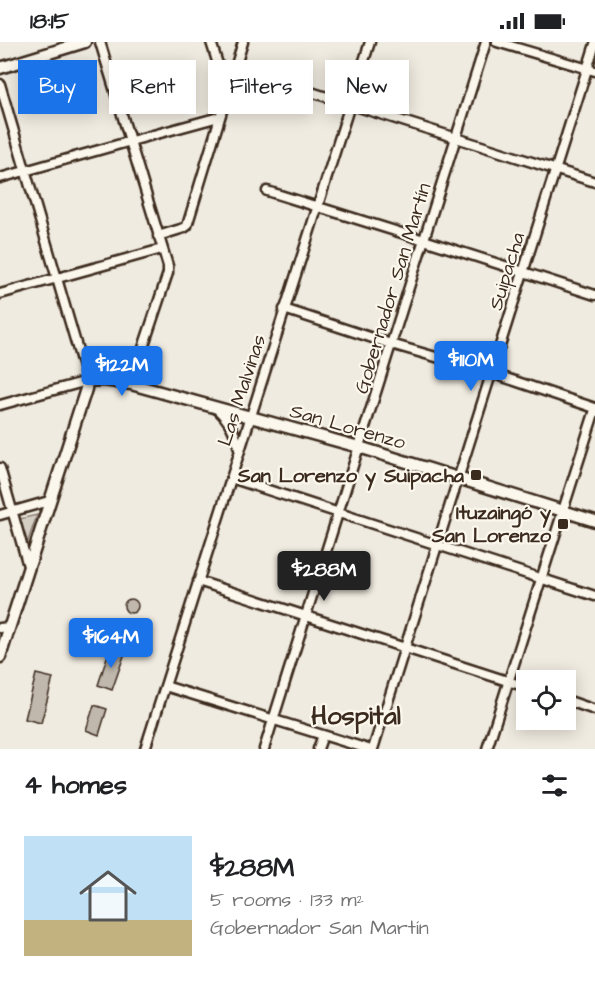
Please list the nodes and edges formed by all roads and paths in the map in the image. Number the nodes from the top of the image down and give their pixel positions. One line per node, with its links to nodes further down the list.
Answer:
1 (85, 42): 12 (main road)
2 (100, 42): 20 (street)
3 (212, 42): 9 (street)
4 (243, 42): 10 (street)
5 (370, 42): 11 (street, Las Malvinas)
6 (486, 42): 19 (street, Gobernador San Martín)
7 (498, 42): 13 (street)
8 (595, 44): 13 (street, Suipacha)
9 (217, 60)
10 (237, 60)
11 (364, 60)
12 (0, 68)
13 (591, 70): 21 (street, Suipacha)
14 (0, 84): 22 (street)
15 (220, 114): 18 (street)
16 (346, 114): 26 (street, Las Malvinas)
17 (380, 114): 19 (street)
18 (219, 117): 20 (street); 27 (street)
19 (456, 138): 21 (street); 28 (street, Gobernador San Martín)
20 (131, 141): 22 (street); 27 (street)
21 (555, 169): 24 (street); 30 (street, Suipacha)
22 (25, 171): 23 (street); 31 (street)
23 (0, 178)
24 (595, 182)
25 (267, 191): 26 (street)
26 (317, 206): 28 (street); 34 (street, Las Malvinas)
27 (158, 236): 29 (street)
28 (424, 240): 30 (street); 35 (street, Gobernador San Martín)
29 (162, 249): 31 (street); 38 (street)
30 (523, 273): 33 (street); 36 (street, Suipacha)
31 (57, 278): 32 (street); 37 (street)
32 (0, 294)
33 (595, 295)
34 (284, 309): 35 (street); 42 (street, Las Malvinas)
35 (392, 344): 36 (street); 43 (street, Gobernador San Martín)
36 (491, 373): 41 (street); 47 (street, Suipacha)
37 (87, 381): 38 (main road, San Lorenzo); 39 (street); 48 (main road)
38 (131, 384): 40 (main road, San Lorenzo)
39 (0, 405)
40 (214, 407): 42 (main road, San Lorenzo); 44 (street)
41 (595, 409): 49 (street)
42 (251, 417): 43 (main road, San Lorenzo); 44 (street, Las Malvinas)
43 (359, 447): 47 (main road, San Lorenzo); 52 (street, Gobernador San Martín)
44 (239, 452): 46 (street, Las Malvinas)
45 (0, 468): 50 (street)
46 (231, 478): 52 (street); 57 (street, Las Malvinas)
47 (458, 478): 49 (main road, San Lorenzo); 54 (street, Suipacha)
48 (49, 501): 50 (street); 55 (main road)
49 (563, 510): 53 (main road, San Lorenzo); 56 (street)
50 (12, 511): 51 (street); 55 (street)
51 (0, 514)
52 (338, 514): 54 (street); 59 (street, Gobernador San Martín)
53 (595, 521)
54 (437, 545): 56 (street); 61 (street, Suipacha)
55 (28, 566): 60 (main road)
56 (541, 578): 58 (street); 63 (street)
57 (198, 581): 59 (street); 65 (street, Las Malvinas)
58 (595, 596)
59 (306, 615): 61 (street); 68 (street, Gobernador San Martín)
60 (5, 627): 62 (main road)
61 (405, 648): 63 (street); 74 (street, Suipacha)
62 (0, 657)
63 (509, 681): 64 (street); 75 (street)
64 (516, 683)
65 (165, 686): 68 (street); 70 (street, Las Malvinas)
66 (576, 703): 67 (street)
67 (595, 710)
68 (273, 720): 69 (street); 71 (street, Gobernador San Martín)
69 (323, 735): 72 (street); 73 (street)
70 (145, 749)
71 (264, 749)
72 (318, 749)
73 (368, 749)
74 (373, 749)
75 (487, 749)

